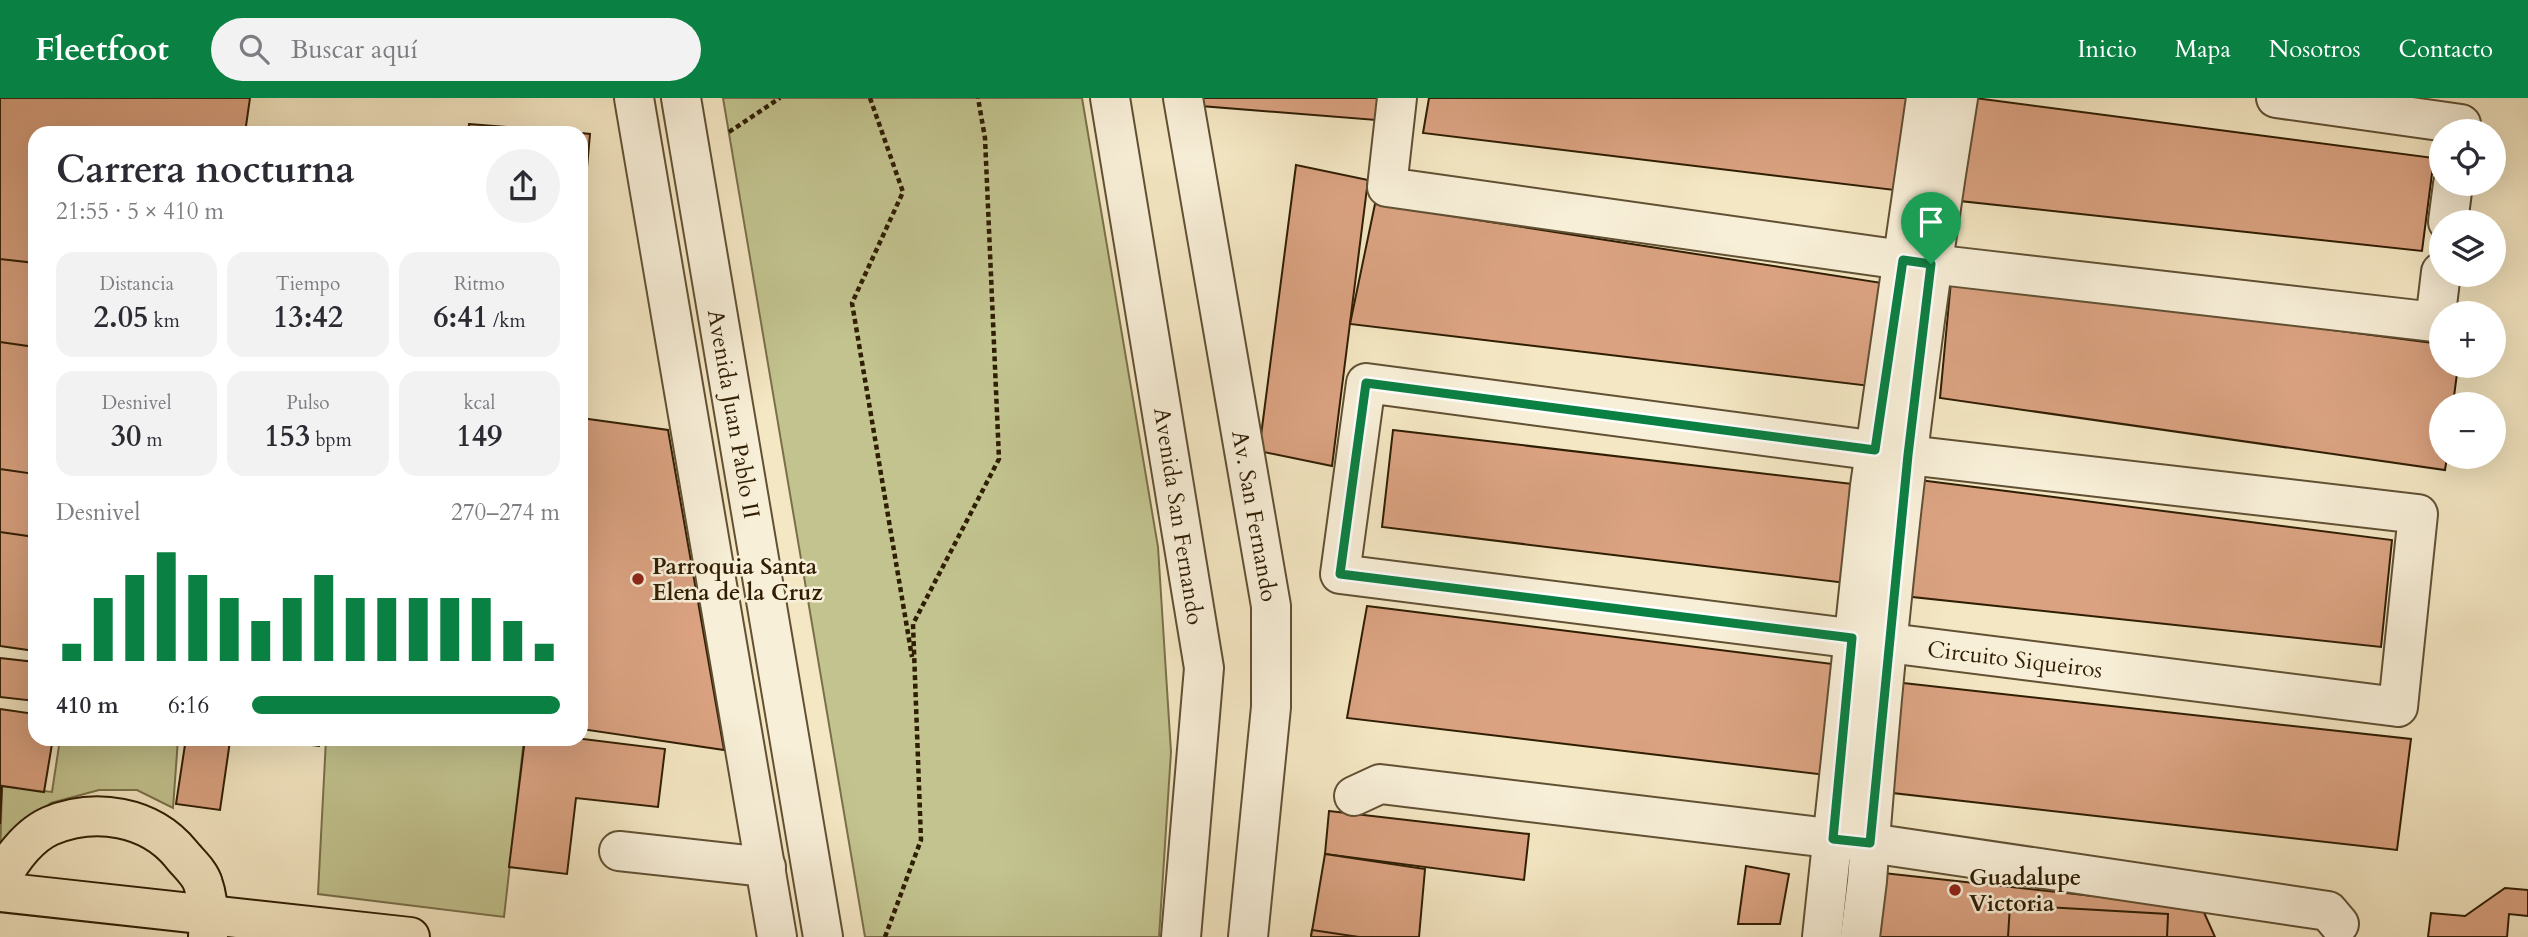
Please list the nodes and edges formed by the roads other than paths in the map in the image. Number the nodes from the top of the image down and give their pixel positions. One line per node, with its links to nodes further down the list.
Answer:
1 (634, 98): 19 (street)
2 (681, 98): 26 (street, Avenida Juan Pablo II)
3 (1110, 98): 27 (street, Avenida San Fernando)
4 (1183, 98): 28 (street, Av. San Fernando)
5 (1397, 98): 10 (street)
6 (1926, 98): 10 (street)
7 (1958, 98): 10 (street)
8 (2276, 98): 9 (street)
9 (2429, 120)
10 (1917, 262): 11 (street); 12 (street)
11 (2439, 287)
12 (1891, 453): 13 (street); 13 (street, Circuito Siqueiros); 14 (street); 14 (street, Circuito Siqueiros)
13 (1852, 638): 14 (street, Circuito Siqueiros); 16 (street)
14 (1889, 643): 17 (street)
15 (1354, 796): 16 (street)
16 (1833, 839): 17 (street); 29 (street)
17 (1870, 843): 22 (street); 30 (street)
18 (619, 851): 19 (street)
19 (766, 867): 25 (street)
20 (0, 880): 23 (main road)
21 (0, 892): 23 (main road)
22 (2339, 924)
23 (209, 926): 24 (main road)
24 (410, 937)
25 (777, 937)
26 (823, 937)
27 (1181, 937)
28 (1248, 937)
29 (1822, 937)
30 (1860, 937)

